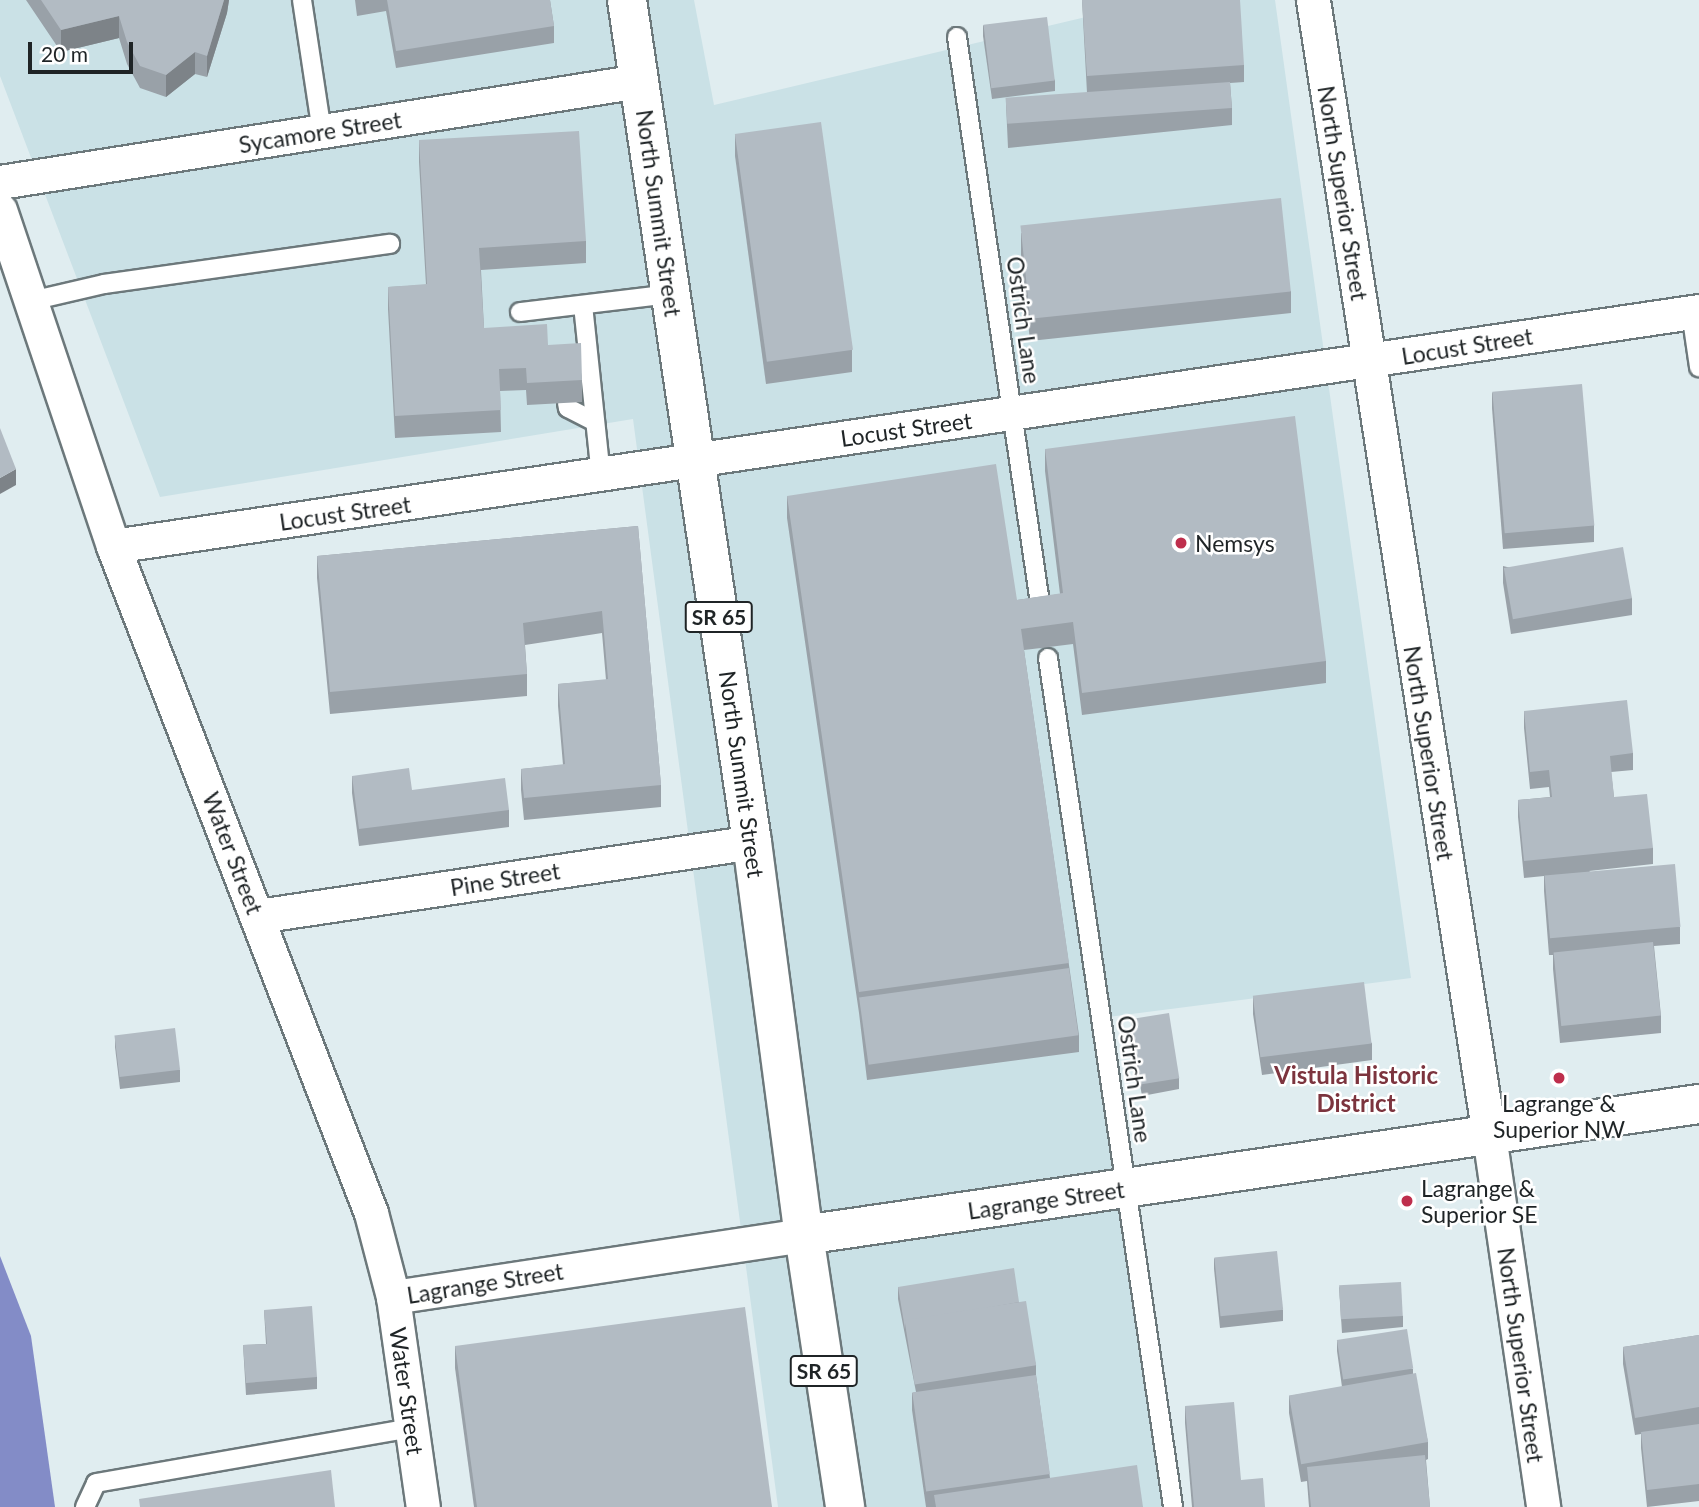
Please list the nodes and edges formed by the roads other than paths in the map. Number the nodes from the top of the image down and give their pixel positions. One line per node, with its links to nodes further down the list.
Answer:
1 (302, 0): 6 (lane)
2 (627, 0): 5 (main road, North Summit Street / SR 65)
3 (1313, 0): 17 (street, North Superior Street)
4 (957, 37): 20 (lane, Ostrich Lane)
5 (639, 81): 6 (street, Sycamore Street); 10 (main road, North Summit Street / SR 65)
6 (322, 132): 7 (street, Sycamore Street)
7 (0, 182)
8 (0, 210): 11 (street, Water Street)
9 (390, 244): 11 (lane)
10 (671, 294): 12 (lane); 22 (main road, North Summit Street / SR 65)
11 (31, 301): 24 (street, Water Street)
12 (583, 305): 14 (lane); 15 (lane)
13 (1695, 312): 17 (street, Locust Street); 18 (lane)
14 (520, 313)
15 (587, 337): 16 (lane); 21 (lane)
16 (573, 352)
17 (1368, 361): 20 (street, Locust Street); 30 (street, North Superior Street)
18 (1699, 367)
19 (567, 402): 21 (lane)
20 (1012, 413): 22 (street, Locust Street); 25 (lane, Ostrich Lane)
21 (594, 421): 23 (lane)
22 (695, 460): 23 (street, Locust Street); 27 (main road, North Summit Street / SR 65)
23 (601, 476): 24 (street, Locust Street)
24 (113, 546): 28 (street, Water Street)
25 (1041, 610)
26 (1048, 658): 31 (lane, Ostrich Lane)
27 (752, 842): 28 (street, Pine Street); 32 (main road, North Summit Street / SR 65)
28 (258, 916): 33 (street, Water Street)
29 (1699, 1104): 30 (main road, Lagrange Street)
30 (1489, 1135): 31 (main road, Lagrange Street); 39 (street, North Superior Street)
31 (1126, 1188): 32 (main road, Lagrange Street); 38 (lane, Ostrich Lane)
32 (804, 1235): 33 (street, Lagrange Street); 37 (main road, North Summit Street / SR 65)
33 (393, 1297): 34 (street, Water Street)
34 (412, 1428): 35 (lane); 36 (street, Water Street)
35 (85, 1507)
36 (423, 1507)
37 (845, 1507)
38 (1173, 1507)
39 (1543, 1507)

